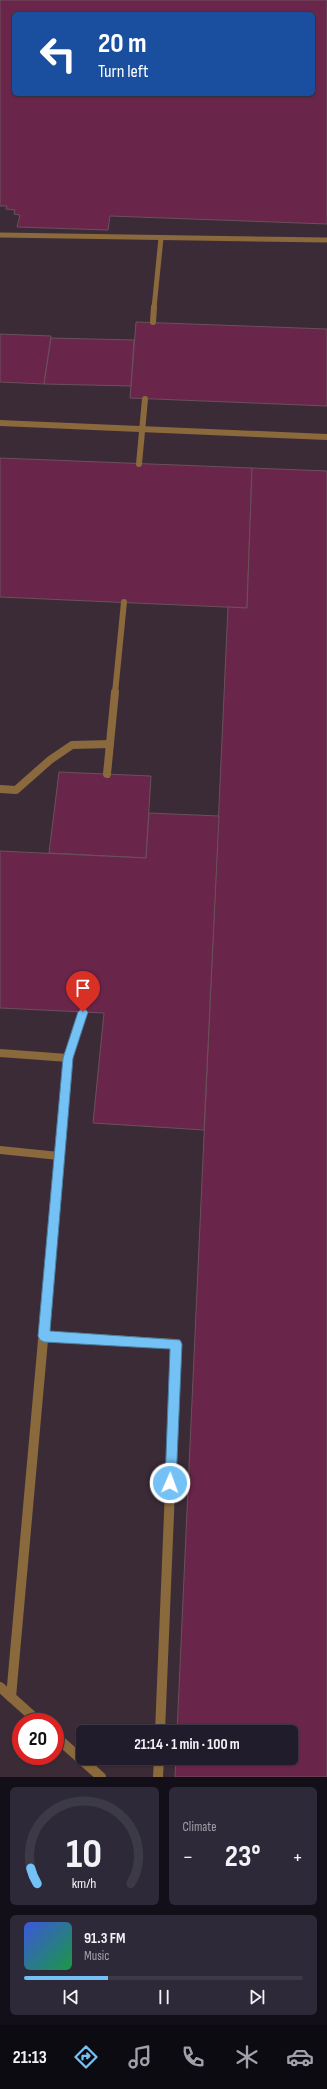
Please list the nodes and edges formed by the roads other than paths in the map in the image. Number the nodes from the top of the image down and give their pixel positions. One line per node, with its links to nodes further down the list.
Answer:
1 (0, 235): 2 (lane)
2 (161, 238): 3 (lane); 4 (lane)
3 (327, 240)
4 (153, 322)
5 (145, 399): 7 (lane)
6 (0, 423): 7 (lane)
7 (142, 429): 8 (lane); 9 (lane)
8 (327, 437)
9 (138, 464)
10 (124, 602): 11 (lane)
11 (110, 744): 12 (lane); 13 (lane)
12 (107, 774)
13 (0, 789)
14 (83, 1012): 16 (lane)
15 (0, 1053): 16 (lane)
16 (68, 1058): 18 (lane)
17 (0, 1150): 18 (lane)
18 (59, 1156): 19 (lane)
19 (44, 1336): 21 (lane); 23 (lane)
20 (0, 1687): 21 (lane)
21 (11, 1697): 22 (lane)
22 (29, 1713)
23 (160, 1725)
24 (64, 1744): 26 (lane)
25 (159, 1765): 27 (lane)
26 (101, 1777)
27 (158, 1777)

